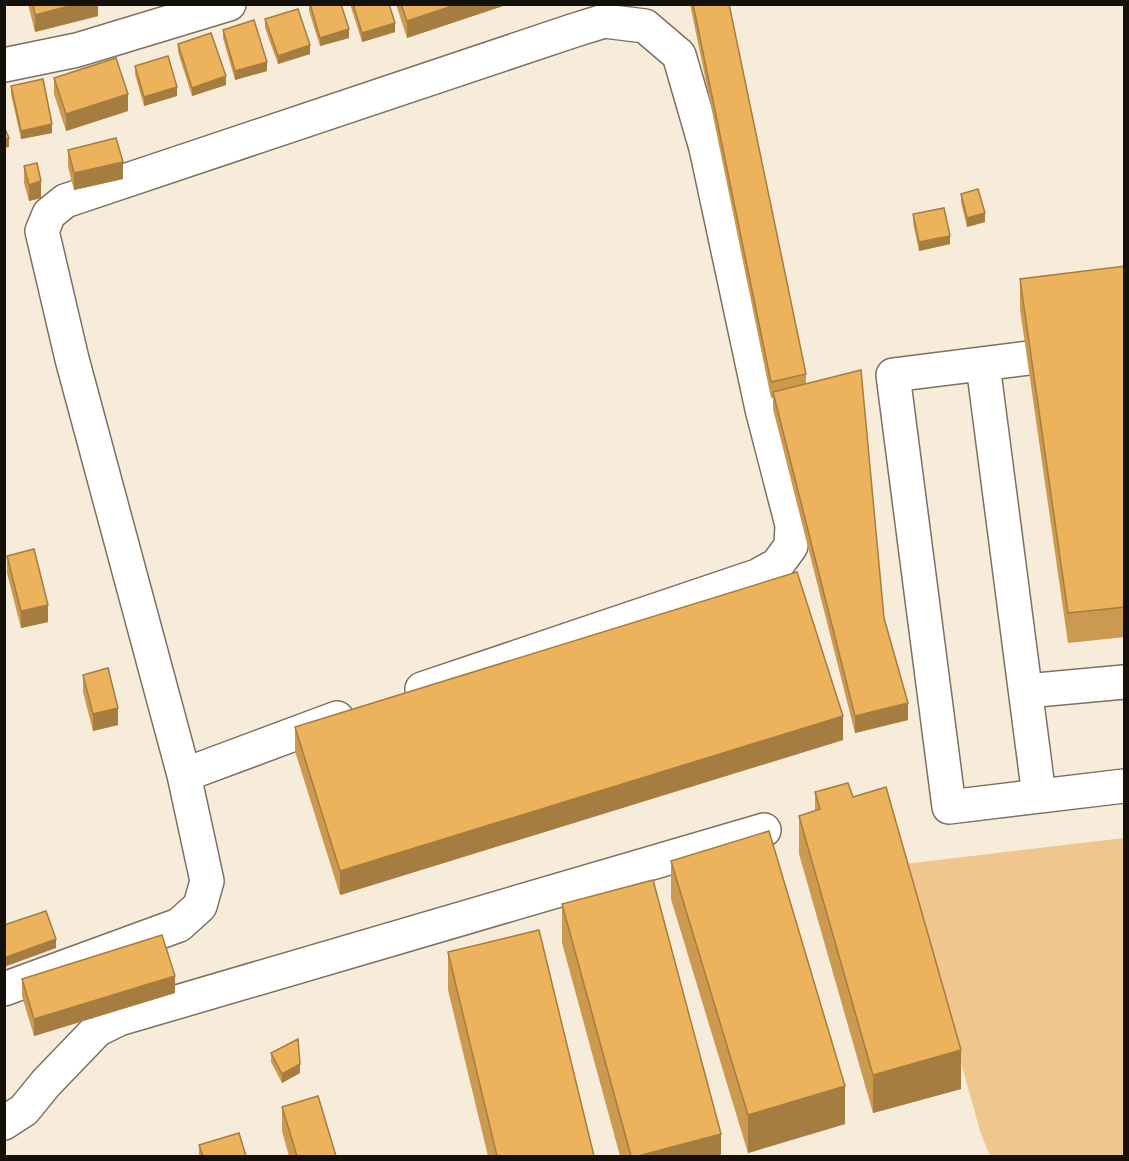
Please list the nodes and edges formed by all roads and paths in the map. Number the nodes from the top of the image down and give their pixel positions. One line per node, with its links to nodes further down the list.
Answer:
1 (229, 4): 2 (street)
2 (4, 65)
3 (1125, 346): 4 (street)
4 (983, 365): 6 (street); 11 (street)
5 (1125, 682): 6 (street)
6 (1026, 691): 11 (street)
7 (398, 697): 9 (street)
8 (366, 708): 9 (street)
9 (184, 775): 13 (street)
10 (1125, 786): 11 (street)
11 (1039, 796)
12 (764, 830): 14 (street)
13 (4, 989)
14 (4, 1123)

